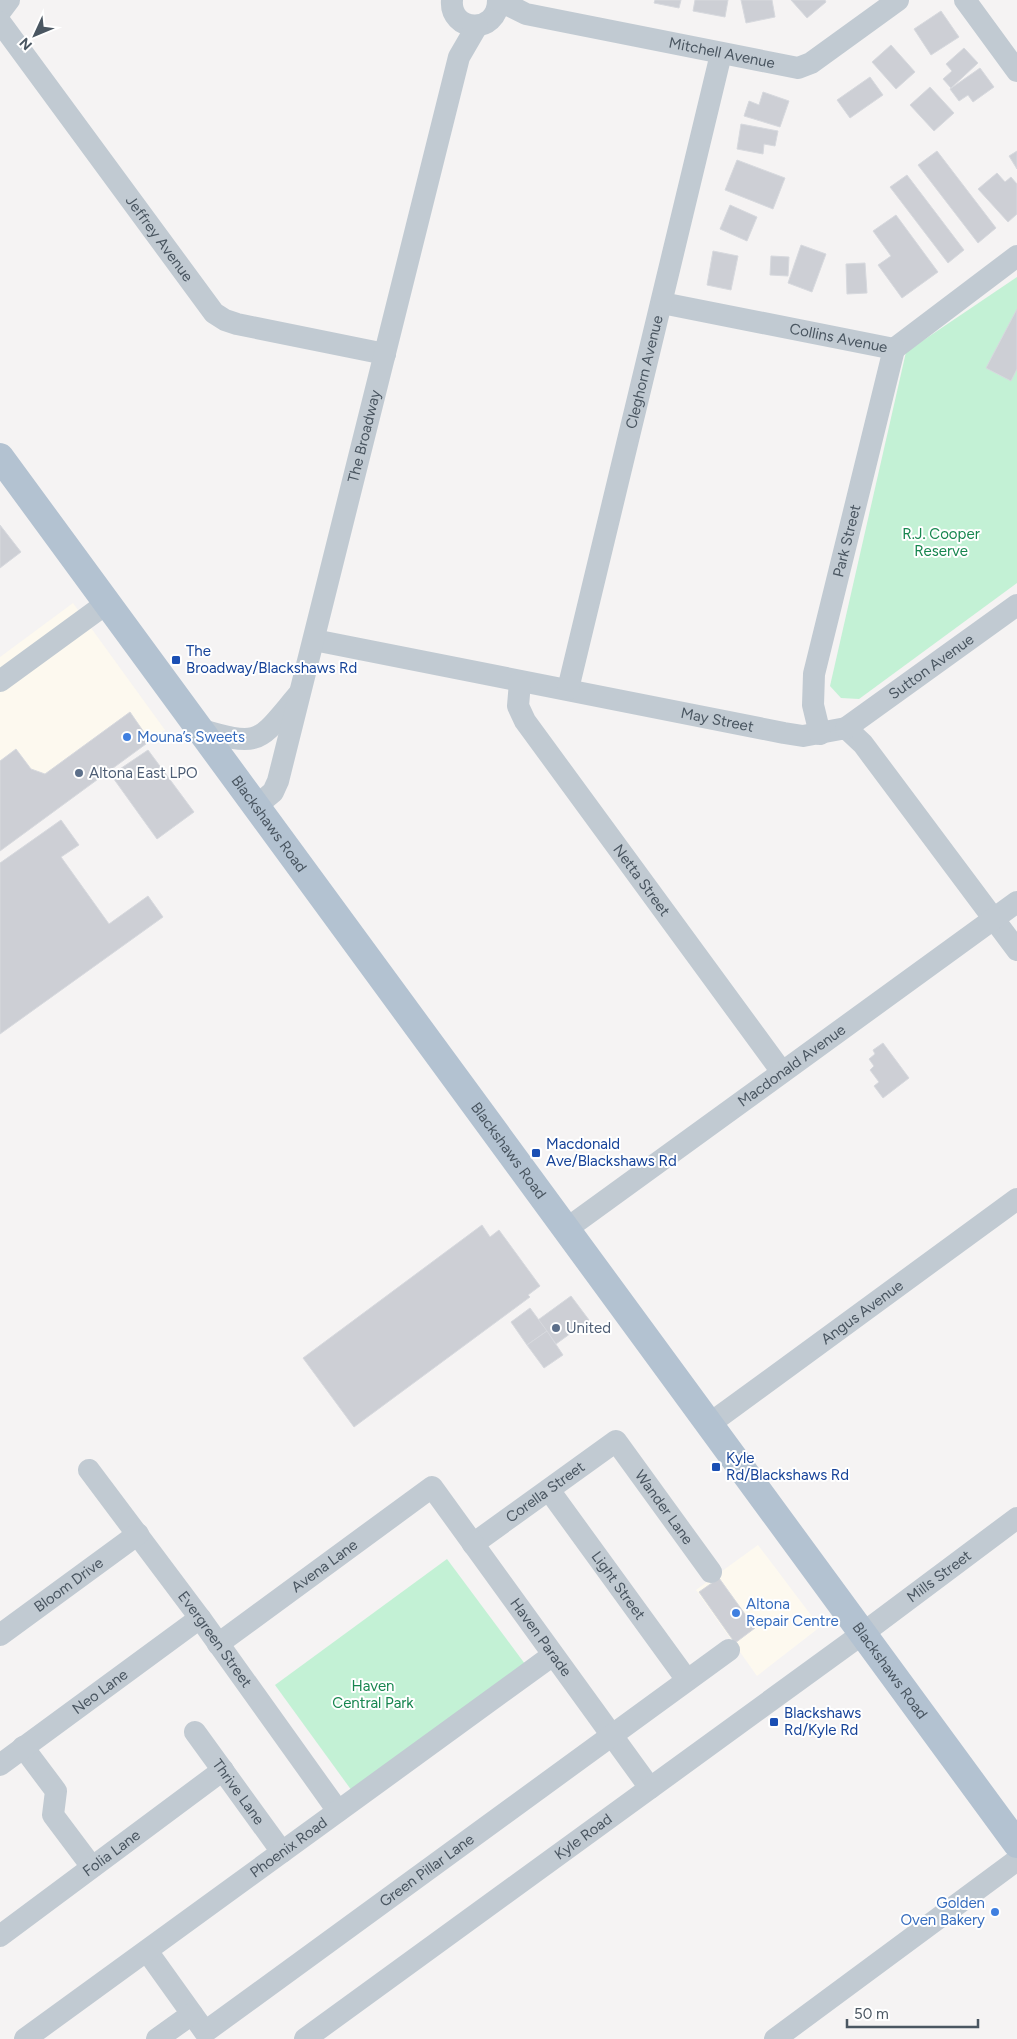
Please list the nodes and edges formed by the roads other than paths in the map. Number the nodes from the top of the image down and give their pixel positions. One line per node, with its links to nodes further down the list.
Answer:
1 (9, 0): 6 (street)
2 (898, 0): 8 (street, Mitchell Avenue)
3 (965, 0): 10 (street)
4 (454, 8): 5 (street); 9 (street, The Broadway)
5 (491, 11): 8 (street, Mitchell Avenue); 9 (street, The Broadway)
6 (0, 12)
7 (0, 22): 14 (street, Jeffrey Avenue)
8 (721, 54): 12 (street, Cleghorn Avenue)
9 (459, 58): 14 (street, The Broadway)
10 (1017, 71)
11 (1017, 256): 13 (street, Collins Avenue)
12 (662, 303): 13 (street, Collins Avenue); 22 (street, Cleghorn Avenue)
13 (894, 349): 25 (street, Park Street)
14 (385, 354): 18 (street, The Broadway)
15 (0, 458): 16 (main road, Blackshaws Road)
16 (106, 603): 19 (street); 24 (main road, Blackshaws Road)
17 (1017, 605): 23 (street, Sutton Avenue)
18 (314, 640): 20 (street, May Street); 21 (street, The Broadway)
19 (0, 681)
20 (520, 682): 22 (street, May Street); 30 (street, Netta Street)
21 (303, 689): 24 (street); 26 (street, The Broadway)
22 (568, 689): 25 (street, May Street)
23 (846, 728): 25 (street, May Street); 28 (street)
24 (199, 729): 26 (main road, Blackshaws Road)
25 (820, 734)
26 (255, 807): 32 (main road, Blackshaws Road)
27 (1017, 902): 28 (street, Macdonald Avenue)
28 (994, 918): 29 (street); 30 (street, Macdonald Avenue)
29 (1017, 950)
30 (782, 1072): 32 (street, Macdonald Avenue)
31 (1017, 1199): 33 (street, Angus Avenue)
32 (565, 1230): 33 (main road, Blackshaws Road)
33 (708, 1425): 43 (main road, Blackshaws Road)
34 (616, 1441): 37 (street, Corella Street); 41 (street, Wander Lane)
35 (89, 1470): 39 (street, Evergreen Street)
36 (432, 1487): 40 (street, Haven Parade); 45 (street, Avena Lane)
37 (549, 1490): 40 (street, Corella Street); 48 (street, Light Street)
38 (1017, 1518): 43 (street, Mills Street)
39 (138, 1534): 42 (street, Evergreen Street); 44 (street, Bloom Drive)
40 (473, 1544): 47 (street, Haven Parade)
41 (710, 1572)
42 (200, 1618): 45 (street, Evergreen Street); 51 (street, Neo Lane)
43 (862, 1634): 54 (street, Kyle Road); 56 (main road, Blackshaws Road)
44 (0, 1635)
45 (218, 1644): 55 (street, Evergreen Street)
46 (729, 1650): 48 (street, Green Pillar Lane)
47 (553, 1655): 50 (street, Haven Parade); 55 (street, Phoenix Road)
48 (687, 1680): 50 (street, Green Pillar Lane)
49 (195, 1732): 53 (street, Thrive Lane)
50 (612, 1736): 54 (street, Haven Parade); 62 (street, Green Pillar Lane)
51 (23, 1747): 52 (street, Neo Lane); 59 (street)
52 (0, 1765)
53 (223, 1770): 57 (street, Thrive Lane); 59 (street, Folia Lane)
54 (650, 1788): 65 (street, Kyle Road)
55 (338, 1811): 57 (street, Phoenix Road)
56 (1017, 1844)
57 (282, 1852): 61 (street, Phoenix Road)
58 (1017, 1860): 66 (street)
59 (92, 1867): 60 (street, Folia Lane)
60 (0, 1936)
61 (147, 1950): 62 (street, Green Pillar Lane); 63 (street, Phoenix Road)
62 (192, 2014): 64 (street)
63 (25, 2039)
64 (157, 2039)
65 (305, 2039)
66 (775, 2039)

